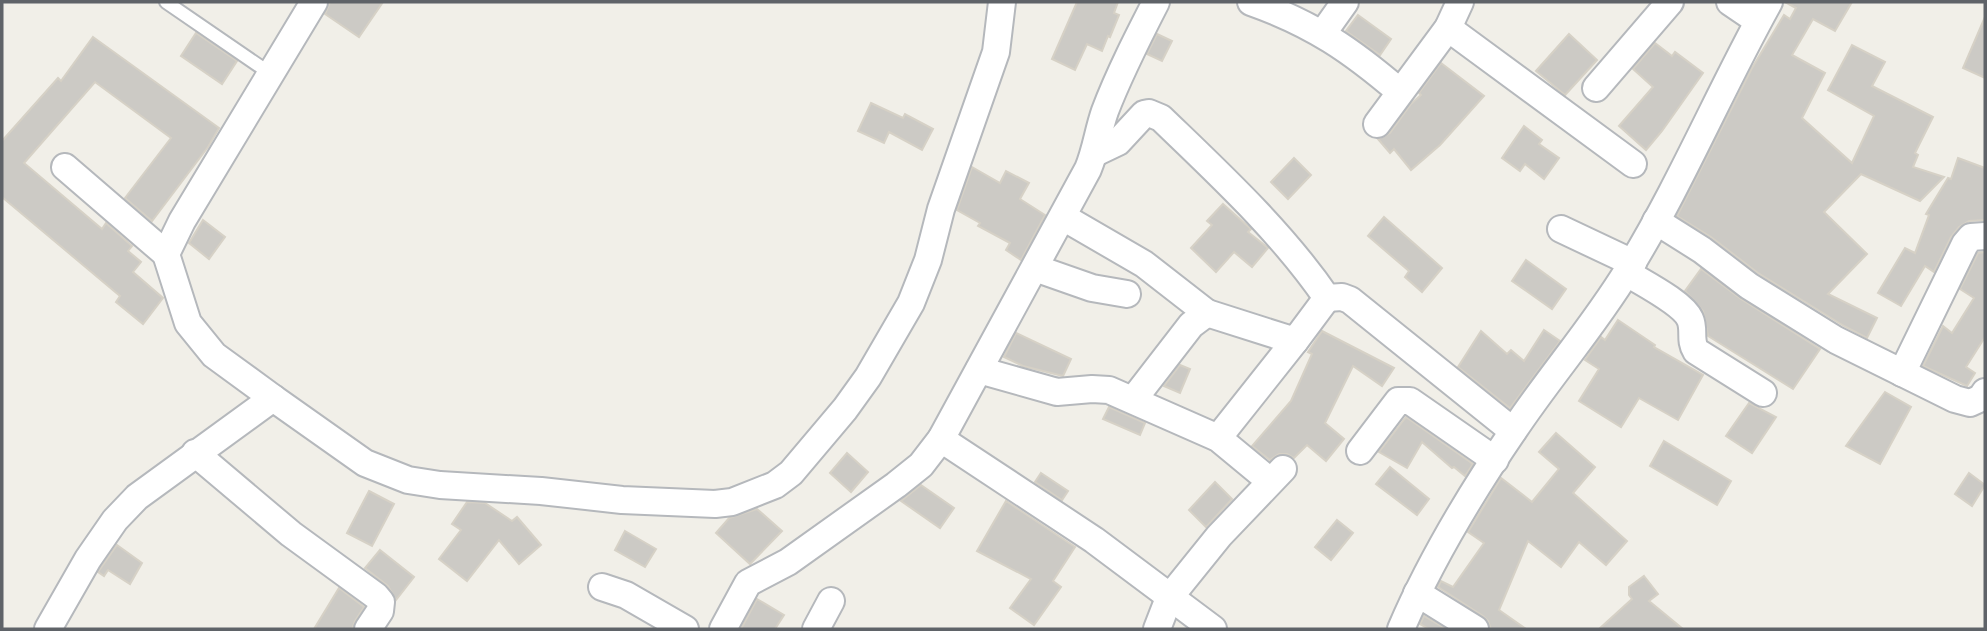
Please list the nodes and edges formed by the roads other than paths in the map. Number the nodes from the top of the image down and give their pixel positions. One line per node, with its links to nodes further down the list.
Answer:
1 (166, 2): 13 (lane)
2 (314, 2): 13 (street)
3 (1002, 2): 35 (street)
4 (1156, 2): 17 (street)
5 (1251, 2): 12 (street)
6 (1345, 2): 12 (street)
7 (1460, 2): 11 (street)
8 (1730, 2): 10 (street)
9 (1657, 6): 14 (street)
10 (1764, 11): 21 (street)
11 (1448, 28): 15 (street); 18 (street)
12 (1323, 33): 15 (street)
13 (272, 74): 24 (street)
14 (1596, 88)
15 (1400, 92): 16 (street)
16 (1377, 124)
17 (1095, 153): 20 (street); 28 (street)
18 (1633, 164)
19 (65, 167): 24 (street)
20 (1063, 217): 25 (street); 29 (street)
21 (1656, 221): 26 (street); 32 (street)
22 (1561, 229): 26 (street)
23 (1985, 236): 32 (street)
24 (166, 254): 35 (street)
25 (1035, 268): 27 (street); 31 (street)
26 (1630, 268): 34 (street); 37 (street)
27 (1127, 294)
28 (1327, 298): 30 (street); 37 (street)
29 (1207, 313): 30 (street); 36 (street)
30 (1295, 341): 38 (street)
31 (979, 370): 36 (street); 39 (street)
32 (1902, 373): 33 (street)
33 (1985, 392)
34 (1763, 393)
35 (273, 398): 41 (street)
36 (1133, 400): 38 (street)
37 (1513, 431): 42 (street)
38 (1218, 438): 45 (street)
39 (941, 439): 45 (street); 50 (street)
40 (1360, 451): 42 (street)
41 (195, 453): 47 (street); 48 (street)
42 (1495, 460): 44 (street)
43 (602, 587): 49 (street)
44 (1417, 593): 54 (street); 55 (street)
45 (1169, 597): 52 (street); 53 (street)
46 (831, 601): 51 (street)
47 (48, 629)
48 (368, 629)
49 (685, 629)
50 (723, 629)
51 (816, 629)
52 (1157, 629)
53 (1213, 629)
54 (1401, 629)
55 (1475, 629)

